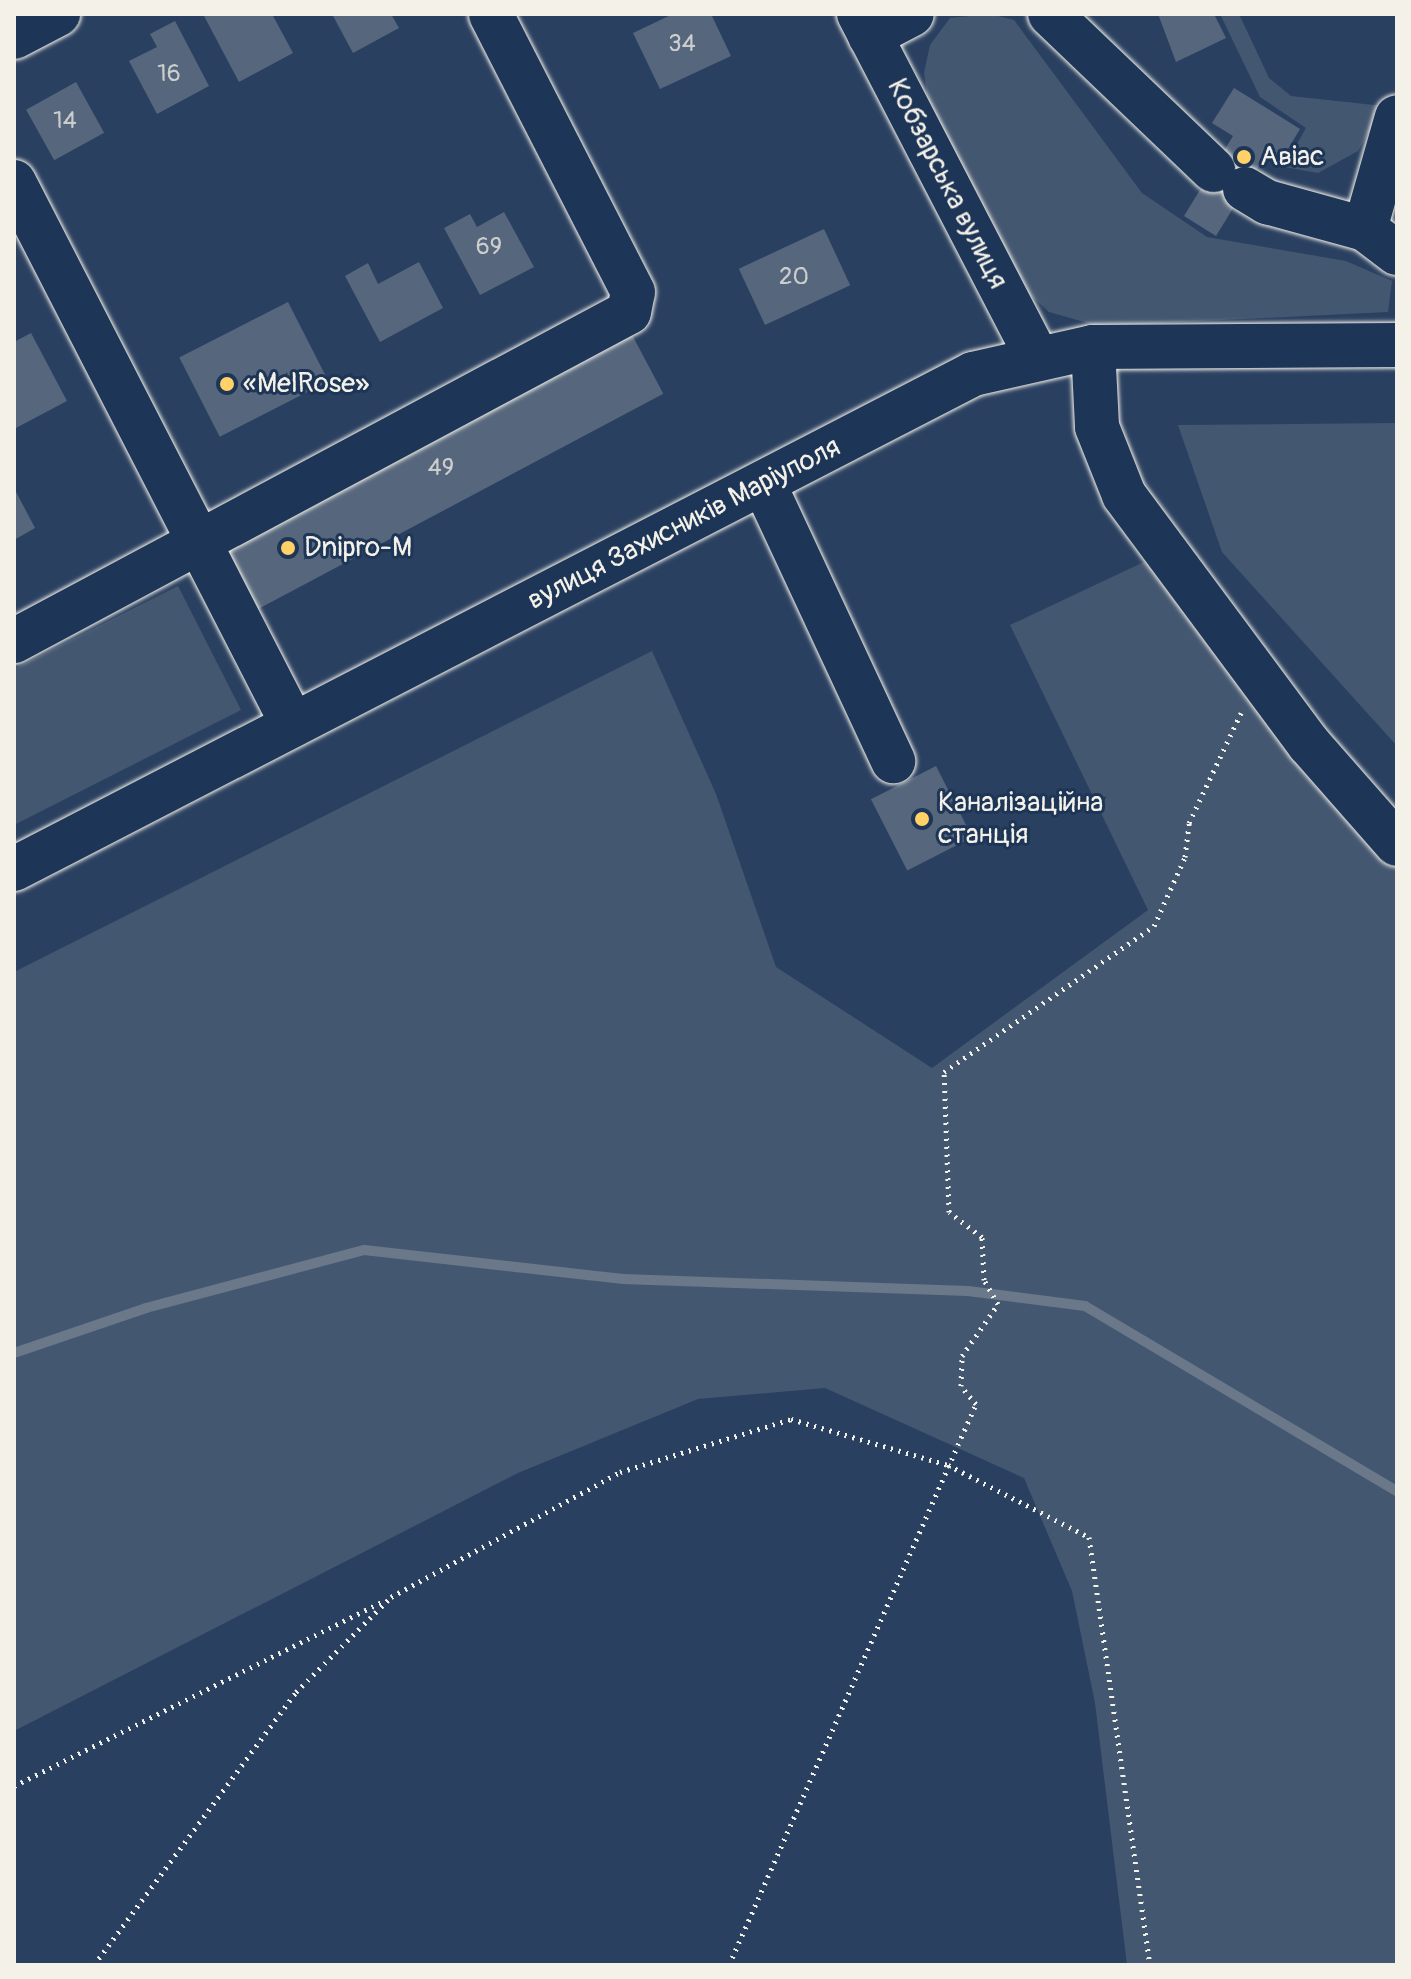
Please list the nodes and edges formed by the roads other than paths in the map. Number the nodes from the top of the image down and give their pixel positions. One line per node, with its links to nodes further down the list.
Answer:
1 (58, 14): 6 (street)
2 (491, 14): 14 (street)
3 (912, 14): 5 (street)
4 (1050, 14): 9 (street)
5 (865, 25): 12 (street, Кобзарська вулиця)
6 (14, 37)
7 (1397, 117): 9 (street)
8 (14, 182): 14 (street)
9 (1381, 241)
10 (1397, 345): 11 (street, вулиця Захисників Маріуполя)
11 (1093, 347): 12 (street, вулиця Захисників Маріуполя); 18 (street)
12 (1036, 355): 13 (street, вулиця Захисників Маріуполя)
13 (764, 484): 16 (street, вулиця Захисників Маріуполя); 17 (street)
14 (197, 542): 15 (street); 16 (street)
15 (14, 641)
16 (293, 725): 19 (street, вулиця Захисників Маріуполя)
17 (893, 761)
18 (1397, 844)
19 (14, 869)

